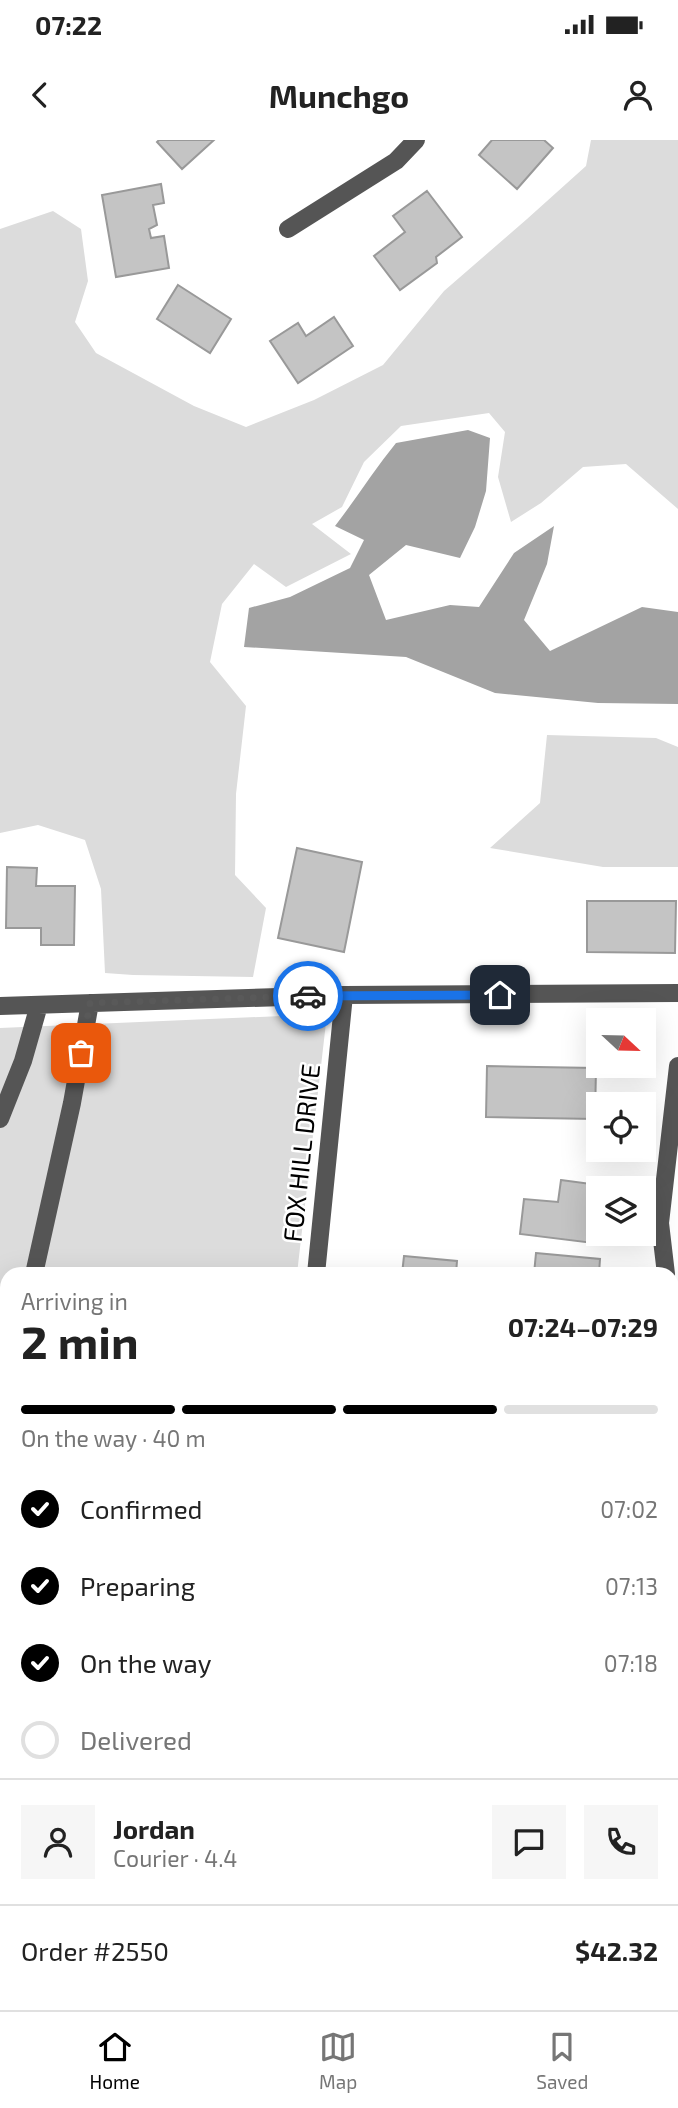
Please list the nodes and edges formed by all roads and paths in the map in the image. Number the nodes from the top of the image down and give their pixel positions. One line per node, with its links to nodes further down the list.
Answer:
1 (416, 140): 2 (street)
2 (288, 229)
3 (678, 993): 4 (street)
4 (344, 995): 5 (street); 11 (street, FOX HILL DRIVE)
5 (90, 1003): 6 (street); 10 (street)
6 (39, 1005): 7 (street); 9 (street)
7 (0, 1006)
8 (678, 1066): 12 (street)
9 (0, 1119)
10 (36, 1267)
11 (317, 1267)
12 (665, 1267)

